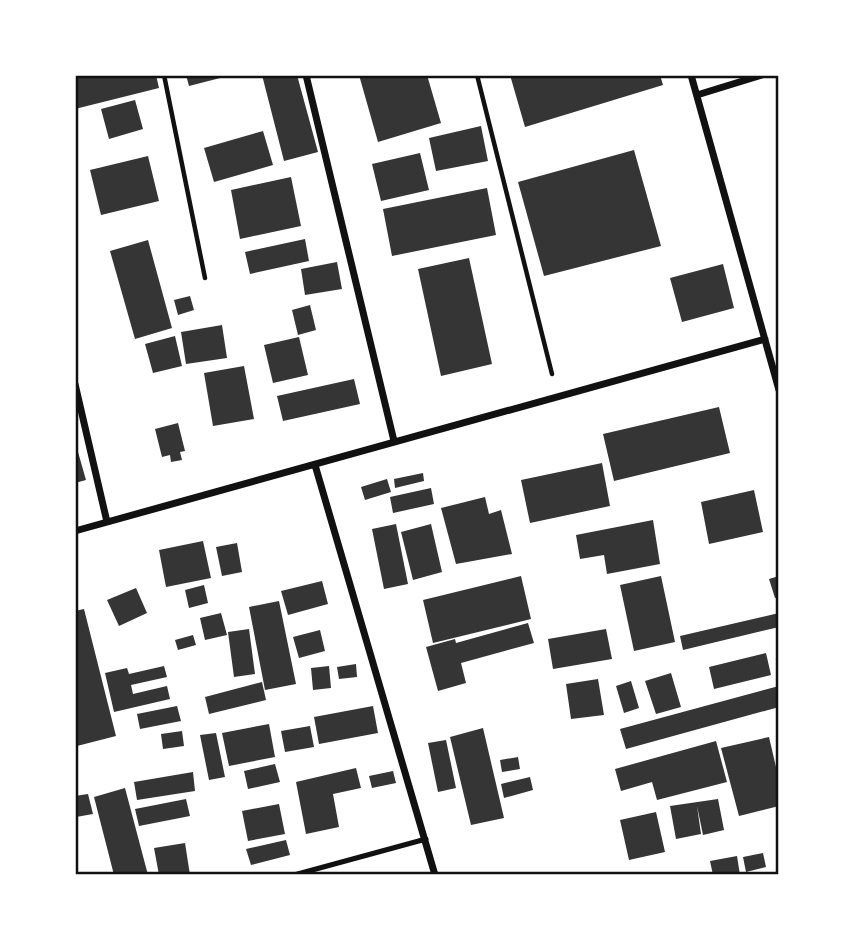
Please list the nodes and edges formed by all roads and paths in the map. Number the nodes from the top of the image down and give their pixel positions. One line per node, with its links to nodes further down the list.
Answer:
1 (164, 75): 7 (path)
2 (306, 75): 12 (street)
3 (477, 75): 11 (path)
4 (691, 75): 6 (street)
5 (762, 75): 6 (street)
6 (697, 95): 8 (street)
7 (205, 278)
8 (765, 340): 10 (street); 11 (street)
9 (75, 384): 14 (street)
10 (779, 390)
11 (558, 396): 12 (street)
12 (394, 441): 13 (street)
13 (315, 465): 14 (street); 16 (street)
14 (107, 522): 15 (street)
15 (75, 531)
16 (427, 838): 17 (lane); 18 (street)
17 (294, 875)
18 (436, 875)

